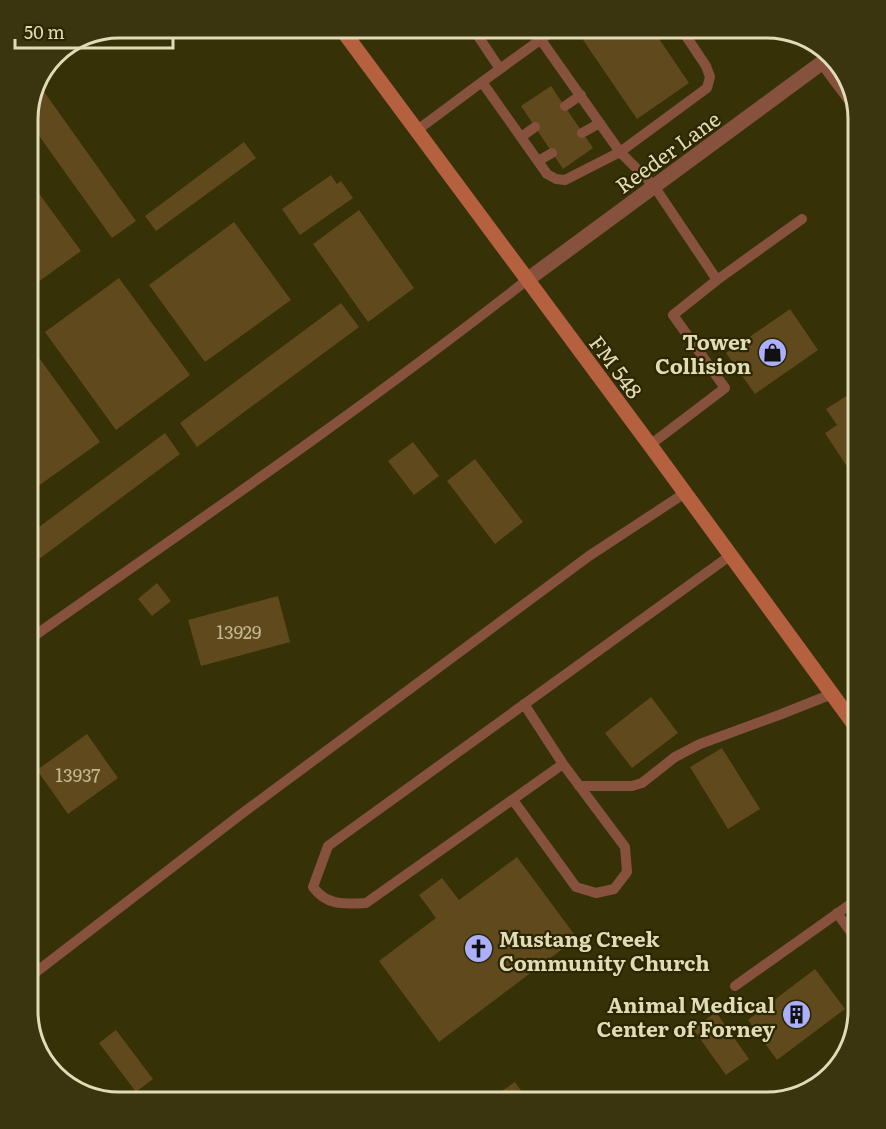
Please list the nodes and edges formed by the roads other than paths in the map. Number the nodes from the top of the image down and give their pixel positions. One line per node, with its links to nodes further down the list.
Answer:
1 (348, 38): 15 (main road, FM 548 / FM 548)
2 (479, 38): 7 (lane)
3 (544, 38): 5 (lane)
4 (687, 38): 18 (lane)
5 (541, 40): 7 (lane); 11 (lane)
6 (824, 61): 21 (street, Reeder Lane)
7 (500, 69): 9 (lane)
8 (832, 71): 10 (lane)
9 (482, 82): 15 (lane); 17 (lane)
10 (840, 84)
11 (581, 95): 12 (lane); 13 (lane)
12 (565, 106)
13 (600, 123): 16 (lane); 18 (lane)
14 (535, 127): 17 (lane)
15 (416, 131): 23 (main road, FM 548 / FM 548)
16 (582, 133)
17 (521, 137): 20 (lane)
18 (620, 152): 20 (lane); 21 (lane)
19 (552, 153): 20 (lane)
20 (538, 160)
21 (654, 186): 23 (street, Reeder Lane); 24 (lane)
22 (802, 219): 24 (lane)
23 (527, 280): 25 (main road, FM 548 / FM 548); 28 (lane)
24 (717, 280): 25 (lane)
25 (650, 445): 26 (main road, FM 548 / FM 548)
26 (684, 493): 27 (main road, FM 548 / FM 548); 38 (lane)
27 (731, 555): 29 (main road, FM 548 / FM 548); 30 (lane)
28 (38, 633)
29 (832, 694): 31 (main road, FM 548 / FM 548); 33 (lane)
30 (524, 704): 32 (lane); 34 (lane)
31 (848, 716)
32 (563, 764): 33 (lane); 34 (lane)
33 (579, 786): 34 (lane)
34 (513, 800)
35 (848, 906): 36 (lane)
36 (837, 913): 37 (lane); 39 (lane)
37 (848, 928)
38 (38, 971)
39 (735, 986)

